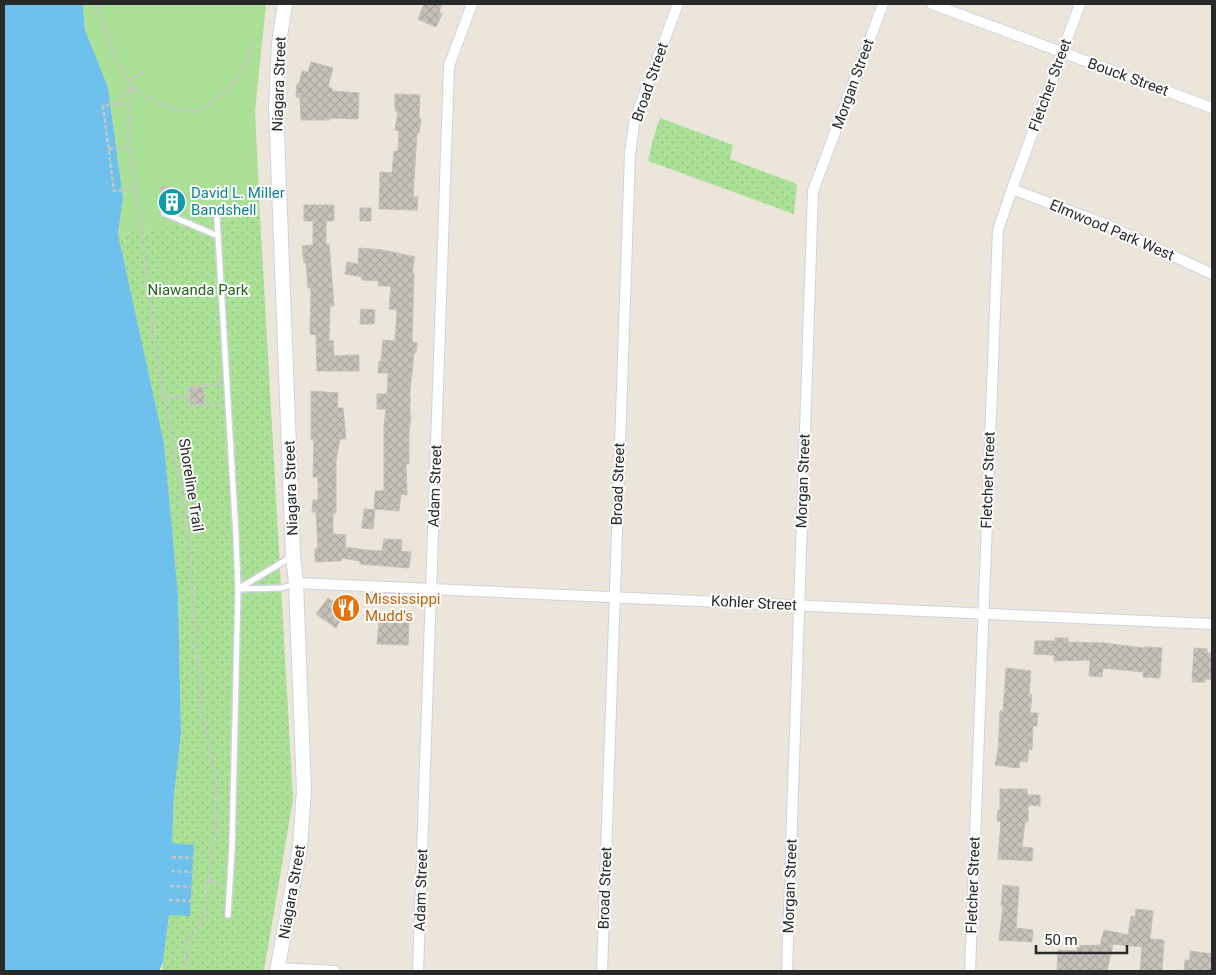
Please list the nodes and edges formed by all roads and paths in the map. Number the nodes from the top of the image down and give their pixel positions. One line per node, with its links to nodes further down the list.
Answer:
1 (99, 4): 11 (path, Shoreline Trail)
2 (285, 4): 28 (main road, Niagara Street)
3 (472, 4): 31 (street, Adam Street)
4 (678, 4): 32 (street, Broad Street)
5 (883, 4): 33 (street, Morgan Street)
6 (932, 4): 9 (street, Bouck Street)
7 (1080, 4): 9 (street, Fletcher Street)
8 (253, 40): 12 (path)
9 (1062, 52): 15 (street, Bouck Street); 19 (street, Fletcher Street)
10 (147, 70): 11 (path)
11 (129, 80): 12 (path, Shoreline Trail)
12 (132, 87): 13 (path); 14 (path, Shoreline Trail)
13 (117, 104): 14 (path); 17 (path)
14 (130, 106): 16 (path, Shoreline Trail)
15 (1212, 108)
16 (130, 146): 17 (path); 18 (path, Shoreline Trail)
17 (109, 148): 18 (path)
18 (136, 189): 26 (path, Shoreline Trail)
19 (1012, 189): 23 (street, Elmwood Park West); 34 (street, Fletcher Street)
20 (164, 213): 22 (lane)
21 (217, 219): 22 (lane)
22 (218, 236): 24 (lane)
23 (1212, 274)
24 (227, 384): 25 (path); 27 (lane)
25 (189, 397): 26 (path); 27 (path)
26 (165, 398): 40 (path, Shoreline Trail)
27 (228, 402): 30 (lane)
28 (293, 556): 29 (main road, Niagara Street); 30 (lane)
29 (296, 583): 30 (lane); 31 (street, Kohler Street); 47 (main road, Niagara Street)
30 (238, 589): 41 (lane)
31 (432, 589): 32 (street, Kohler Street); 50 (street, Adam Street)
32 (615, 597): 33 (street, Kohler Street); 51 (street, Broad Street)
33 (799, 605): 34 (street, Kohler Street); 52 (street, Morgan Street)
34 (983, 614): 35 (street, Kohler Street); 53 (street, Fletcher Street)
35 (1212, 624)
36 (172, 857): 37 (path)
37 (193, 858)
38 (171, 871): 39 (path)
39 (192, 872)
40 (208, 881): 41 (path); 48 (path, Shoreline Trail)
41 (230, 882): 46 (lane)
42 (170, 886): 43 (path)
43 (191, 887)
44 (169, 900): 45 (path)
45 (190, 901)
46 (228, 915)
47 (278, 970): 49 (street)
48 (186, 971)
49 (336, 971)
50 (418, 971)
51 (602, 971)
52 (787, 971)
53 (970, 971)

